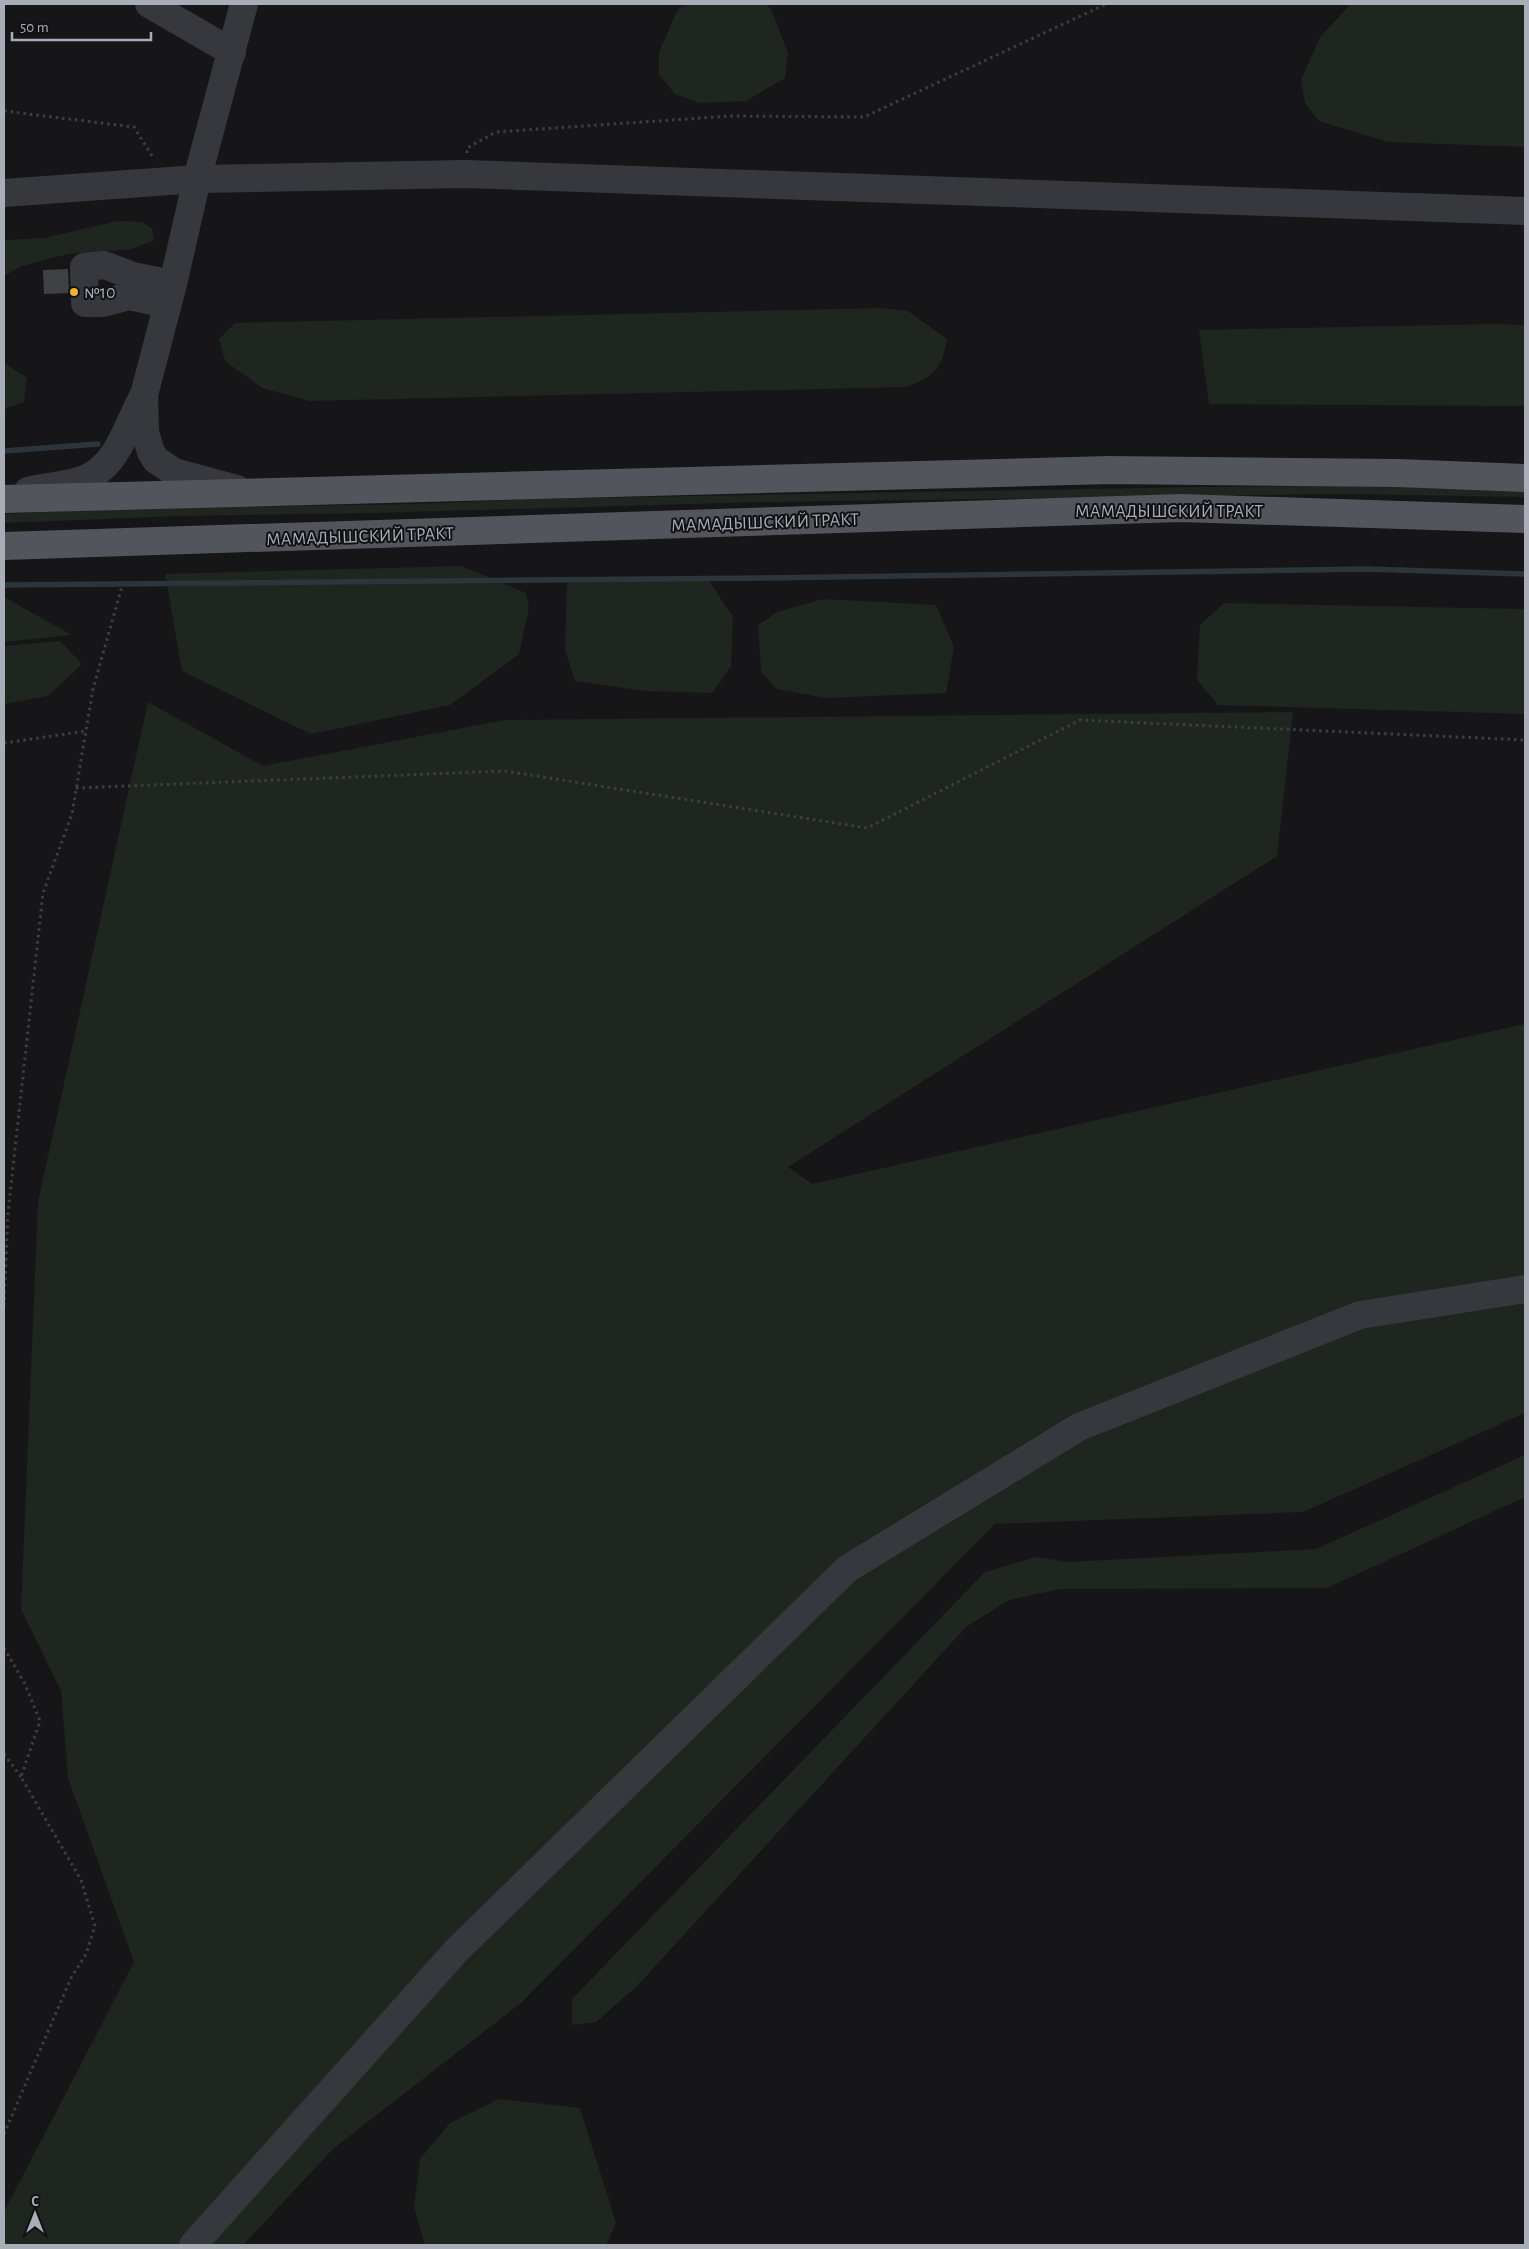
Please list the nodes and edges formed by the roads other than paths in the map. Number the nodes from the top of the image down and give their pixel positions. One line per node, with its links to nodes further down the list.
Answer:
1 (149, 4): 3 (street)
2 (244, 4): 3 (street)
3 (232, 52): 4 (street)
4 (197, 179): 5 (street); 6 (street); 7 (street)
5 (4, 193)
6 (1525, 211)
7 (144, 395): 9 (street); 10 (street)
8 (1525, 478): 9 (main road)
9 (250, 492): 10 (main road)
10 (4, 498)
11 (1525, 518): 12 (main road, МАМАДЫШСКИЙ ТРАКТ)
12 (4, 546)
13 (1525, 1289): 14 (street)
14 (193, 2245)

